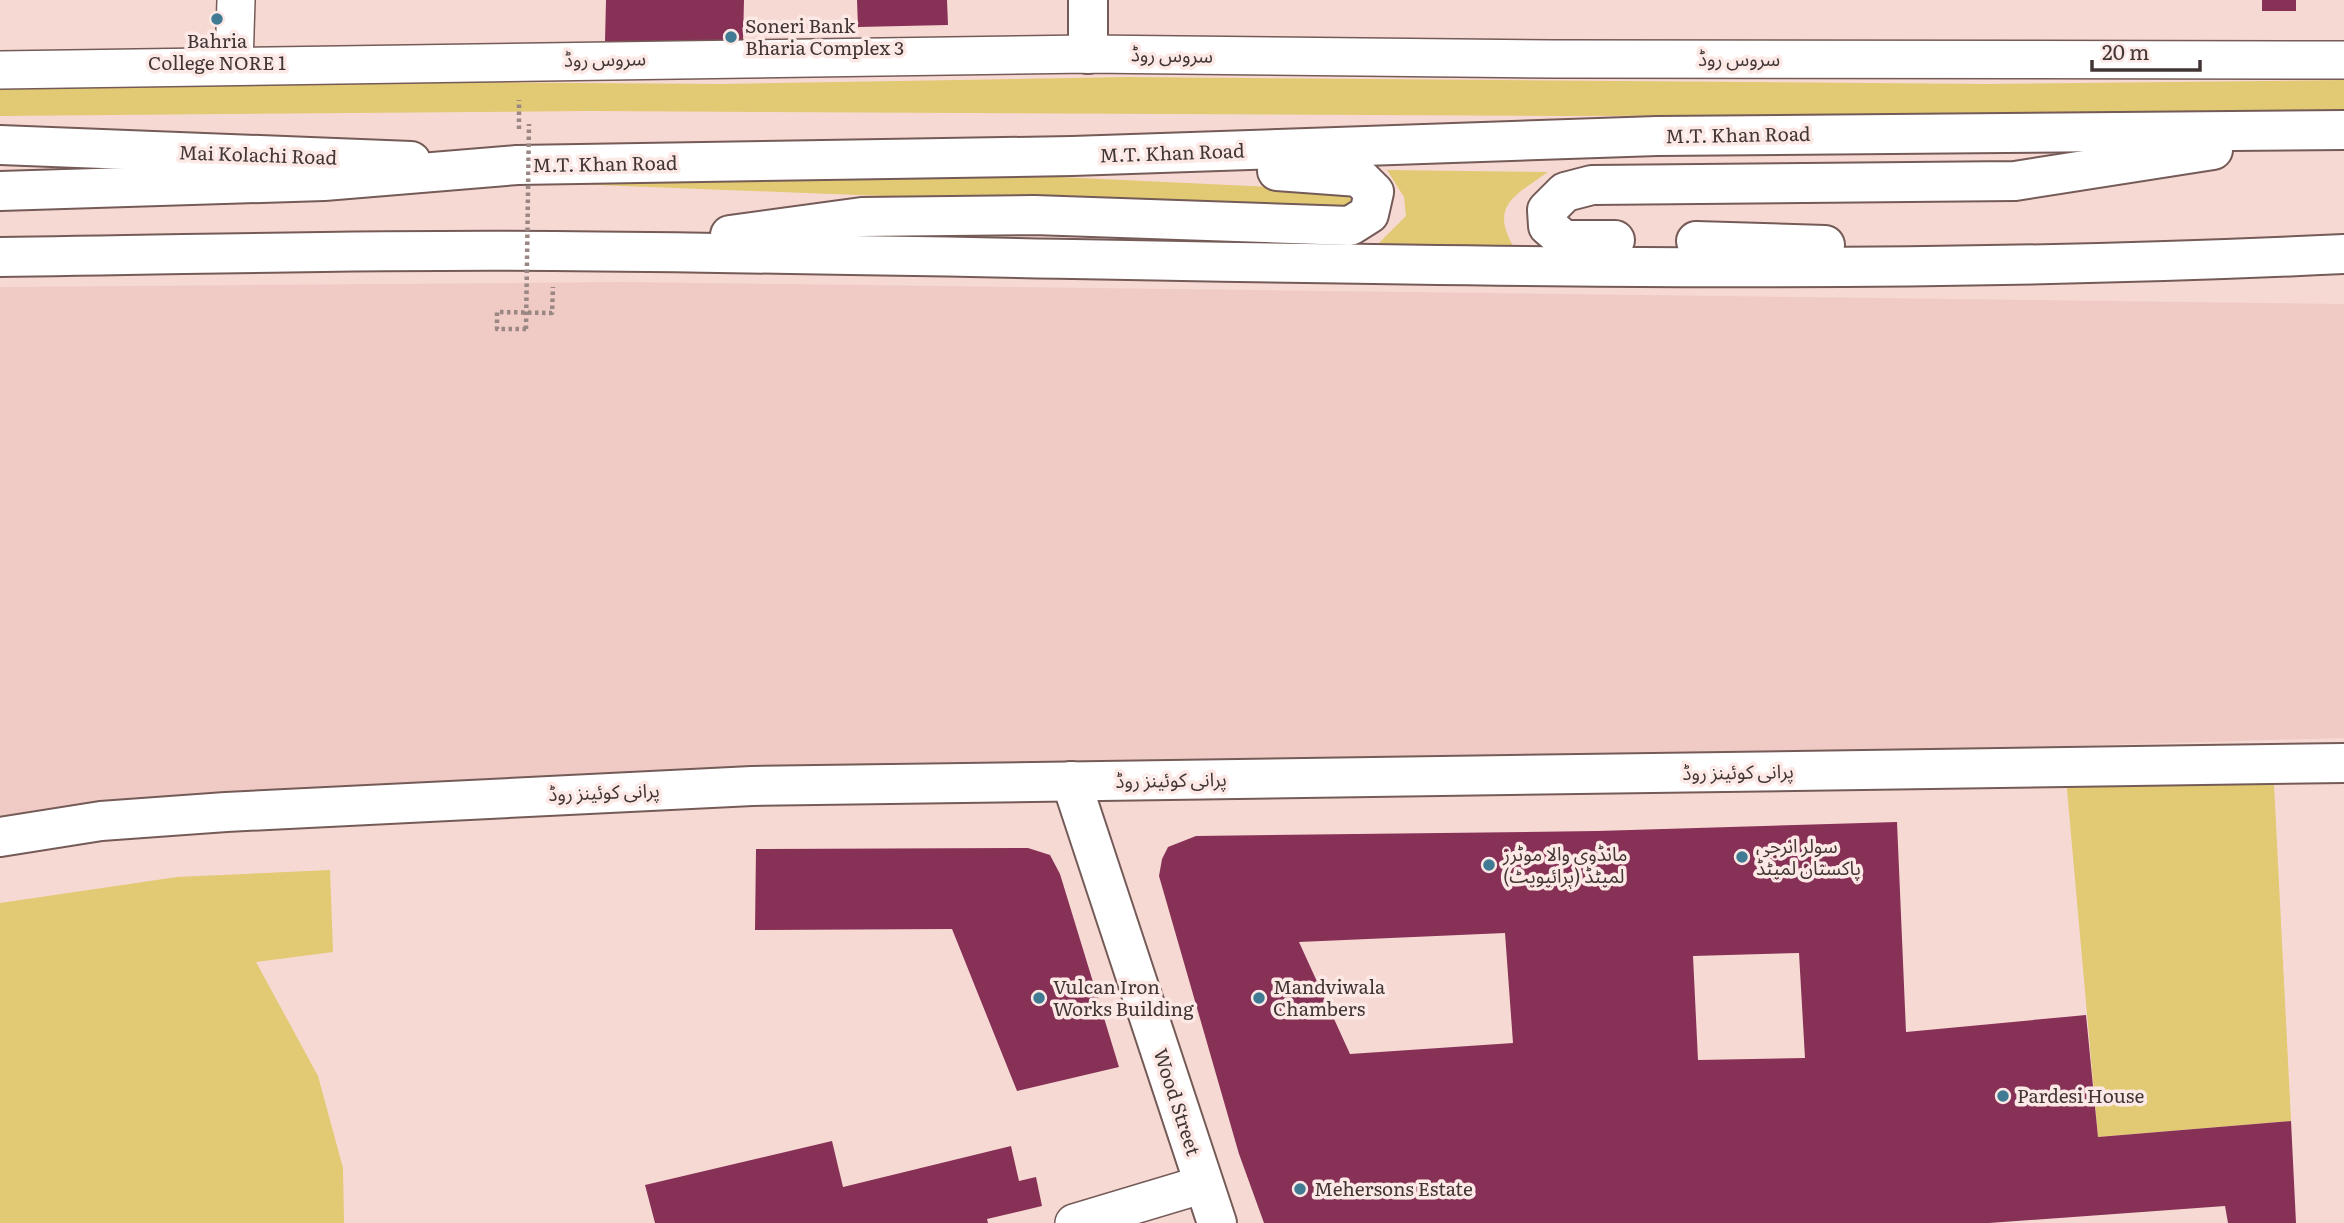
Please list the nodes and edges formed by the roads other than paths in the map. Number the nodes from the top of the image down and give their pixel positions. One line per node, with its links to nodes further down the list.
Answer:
1 (236, 0): 5 (street)
2 (1088, 0): 3 (main road)
3 (1088, 54): 4 (street, سروس روڈ); 5 (street, سروس روڈ)
4 (2344, 60)
5 (234, 65): 6 (street, سروس روڈ)
6 (0, 70)
7 (2343, 130): 9 (main road, M.T. Khan Road); 15 (main road)
8 (0, 145): 10 (main road, Mai Kolachi Road)
9 (1072, 156): 10 (main road, M.T. Khan Road); 12 (main road)
10 (517, 165): 11 (main road, M.T. Khan Road)
11 (0, 191)
12 (599, 252): 14 (main road); 15 (main road)
13 (2344, 254): 15 (main road)
14 (0, 257)
15 (2124, 265)
16 (2344, 763): 17 (main road, پرانی کوئینز روڈ)
17 (1071, 781): 18 (main road, پرانی کوئینز روڈ); 19 (main road, Wood Street)
18 (0, 837)
19 (1204, 1184): 20 (street); 21 (main road, Wood Street)
20 (1074, 1223)
21 (1217, 1223)

